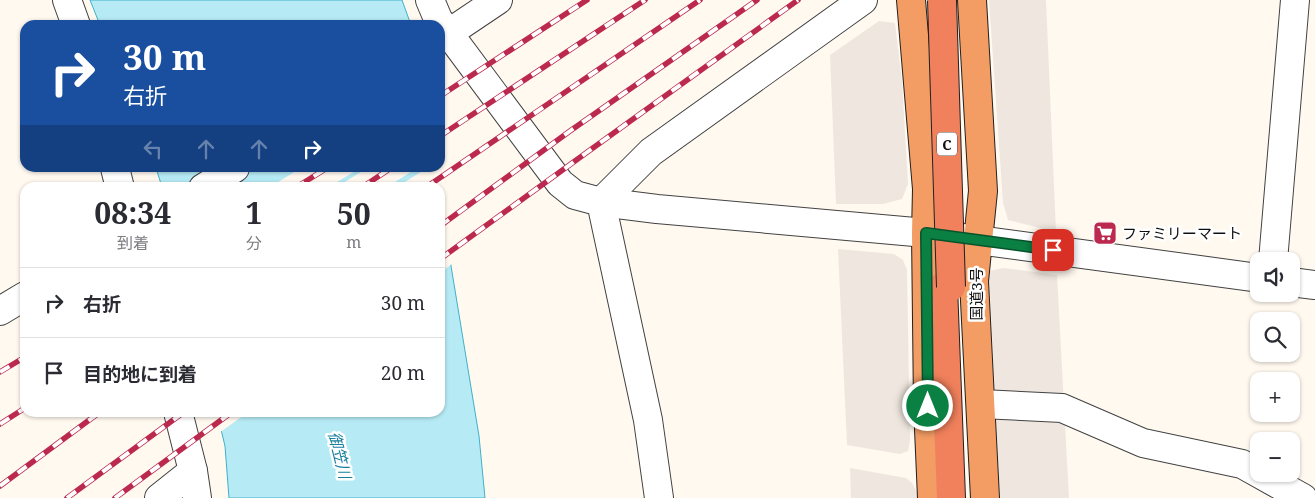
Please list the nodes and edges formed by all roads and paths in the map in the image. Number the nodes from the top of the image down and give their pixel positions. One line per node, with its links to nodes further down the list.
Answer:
1 (67, 0): 9 (street)
2 (498, 0): 10 (street)
3 (863, 0): 14 (street)
4 (910, 0): 15 (highway)
5 (932, 0): 30 (highway, C)
6 (942, 0): 31 (highway, C, bridge)
7 (972, 0): 16 (highway, 国道3号)
8 (1295, 0): 17 (street)
9 (74, 20)
10 (445, 21)
11 (445, 31): 14 (street)
12 (228, 172): 13 (street)
13 (212, 182)
14 (601, 202): 15 (street); 28 (street)
15 (926, 233): 16 (street); 29 (highway)
16 (979, 240): 18 (street); 23 (highway, 国道3号)
17 (1274, 252)
18 (1250, 277)
19 (1300, 283): 20 (street)
20 (1315, 285)
21 (20, 299): 22 (street)
22 (0, 312)
23 (981, 404): 32 (highway, 国道3号); 33 (street)
24 (179, 417): 25 (street)
25 (193, 471): 26 (street); 27 (street)
26 (159, 498)
27 (197, 498)
28 (659, 498)
29 (932, 498)
30 (951, 498)
31 (959, 498)
32 (985, 498)
33 (1302, 498)

